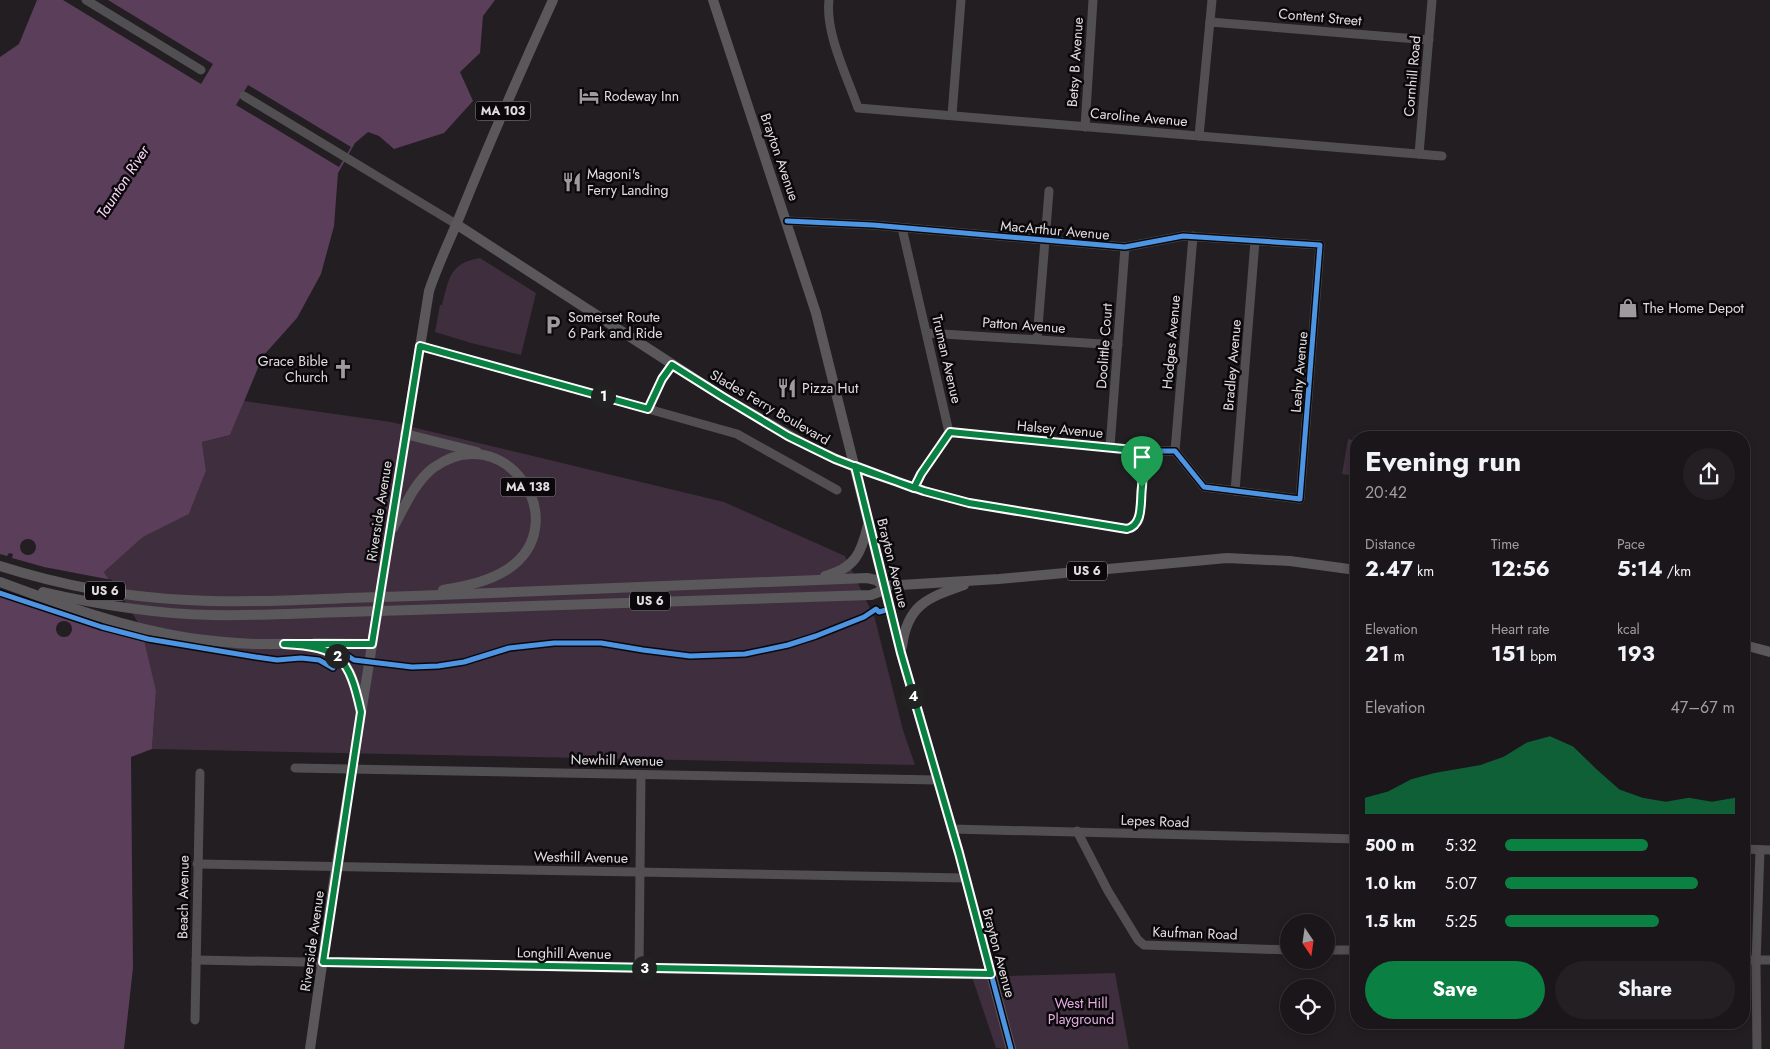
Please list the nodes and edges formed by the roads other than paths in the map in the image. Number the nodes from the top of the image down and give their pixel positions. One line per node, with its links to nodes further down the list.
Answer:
1 (86, 0): 11 (street)
2 (553, 0): 20 (main road, Riverside Avenue / MA 103)
3 (713, 0): 19 (main road, Brayton Avenue)
4 (829, 0): 13 (street, Caroline Avenue)
5 (961, 0): 13 (street)
6 (1093, 0): 14 (street, Betsy B Avenue)
7 (1212, 0): 9 (street)
8 (1432, 0): 10 (street, Cornhill Road)
9 (1210, 22): 10 (street, Content Street); 15 (street)
10 (1429, 40): 16 (street, Cornhill Road)
11 (201, 70)
12 (244, 96): 20 (street)
13 (952, 115): 14 (street, Caroline Avenue)
14 (1084, 127): 15 (street, Caroline Avenue)
15 (1199, 136): 16 (street, Caroline Avenue)
16 (1419, 154): 17 (street, Caroline Avenue)
17 (1442, 156)
18 (1049, 191): 23 (street)
19 (787, 221): 21 (street, MacArthur Avenue); 39 (main road, Brayton Avenue)
20 (456, 224): 30 (main road, Riverside Avenue / MA 103); 31 (main road, Slades Ferry Boulevard)
21 (902, 228): 23 (street, MacArthur Avenue); 27 (street, Truman Avenue)
22 (1193, 236): 24 (street, MacArthur Avenue); 26 (street, MacArthur Avenue); 37 (street, Hodges Avenue)
23 (1045, 240): 26 (street, MacArthur Avenue); 28 (street)
24 (1255, 241): 25 (street, MacArthur Avenue); 42 (street, Bradley Avenue)
25 (1320, 246): 42 (street, Leahy Avenue)
26 (1125, 247): 29 (street, Doolittle Court)
27 (927, 333): 28 (street, Patton Avenue); 33 (street, Truman Avenue)
28 (1037, 339): 29 (street, Patton Avenue)
29 (1118, 345): 35 (street, Doolittle Court)
30 (420, 346): 32 (street); 34 (main road, Riverside Avenue / MA 103)
31 (672, 365): 32 (street); 39 (main road, Slades Ferry Boulevard)
32 (648, 409): 41 (street)
33 (950, 432): 35 (street, Halsey Avenue); 40 (street)
34 (405, 434): 38 (main road); 44 (main road, Riverside Avenue / MA 103)
35 (1110, 447): 36 (street, Halsey Avenue)
36 (1144, 451): 37 (street, Halsey Avenue); 40 (street, Slades Ferry Boulevard)
37 (1175, 451): 42 (street)
38 (490, 456): 44 (main road); 51 (main road, MA 138)
39 (855, 466): 40 (street, Slades Ferry Boulevard); 43 (main road, Brayton Avenue)
40 (914, 488)
41 (837, 490)
42 (1235, 491)
43 (868, 521): 47 (main road); 50 (main road, Brayton Avenue)
44 (389, 536): 53 (main road, Riverside Avenue)
45 (0, 566): 51 (main road, US 6, bridge)
46 (1350, 569): 49 (main road, US 6)
47 (808, 580): 50 (main road, US 6); 51 (main road, US 6)
48 (0, 581): 50 (main road, US 6, bridge); 52 (main road)
49 (977, 581): 50 (main road, US 6); 56 (main road)
50 (884, 586): 56 (main road, Brayton Avenue)
51 (414, 596)
52 (284, 644): 53 (main road); 57 (main road)
53 (372, 644): 57 (main road, Riverside Avenue)
54 (1750, 647): 55 (main road)
55 (1770, 652)
56 (901, 653): 62 (main road, Brayton Avenue)
57 (361, 712): 59 (main road, Riverside Avenue)
58 (295, 768): 59 (street, Newhill Avenue)
59 (352, 769): 61 (street, Newhill Avenue); 69 (main road, Riverside Avenue)
60 (200, 773): 68 (street, Beach Avenue)
61 (641, 775): 62 (street, Newhill Avenue); 70 (street)
62 (938, 780): 63 (main road, Brayton Avenue)
63 (952, 829): 64 (street, Lepes Road); 71 (main road, Brayton Avenue)
64 (1077, 831): 65 (street, Lepes Road); 72 (street, Kaufman Road)
65 (1350, 839)
66 (1750, 849): 67 (street)
67 (1765, 850): 77 (street)
68 (197, 864): 69 (street, Westhill Avenue); 75 (street, Beach Avenue)
69 (337, 866): 70 (street, Westhill Avenue); 79 (main road, Riverside Avenue)
70 (639, 872): 71 (street, Westhill Avenue); 80 (street)
71 (965, 878): 81 (main road, Brayton Avenue)
72 (1280, 950)
73 (1335, 950): 74 (street)
74 (1350, 950)
75 (196, 960): 79 (street, Longhill Avenue); 82 (street, Beach Avenue)
76 (1750, 960): 77 (street)
77 (1756, 960): 78 (street); 85 (street)
78 (1770, 960)
79 (323, 962): 80 (street, Longhill Avenue); 83 (main road, Riverside Avenue)
80 (639, 968): 81 (street, Longhill Avenue)
81 (991, 974): 84 (main road, Brayton Avenue)
82 (195, 1020)
83 (310, 1049)
84 (1011, 1049)
85 (1757, 1049)

